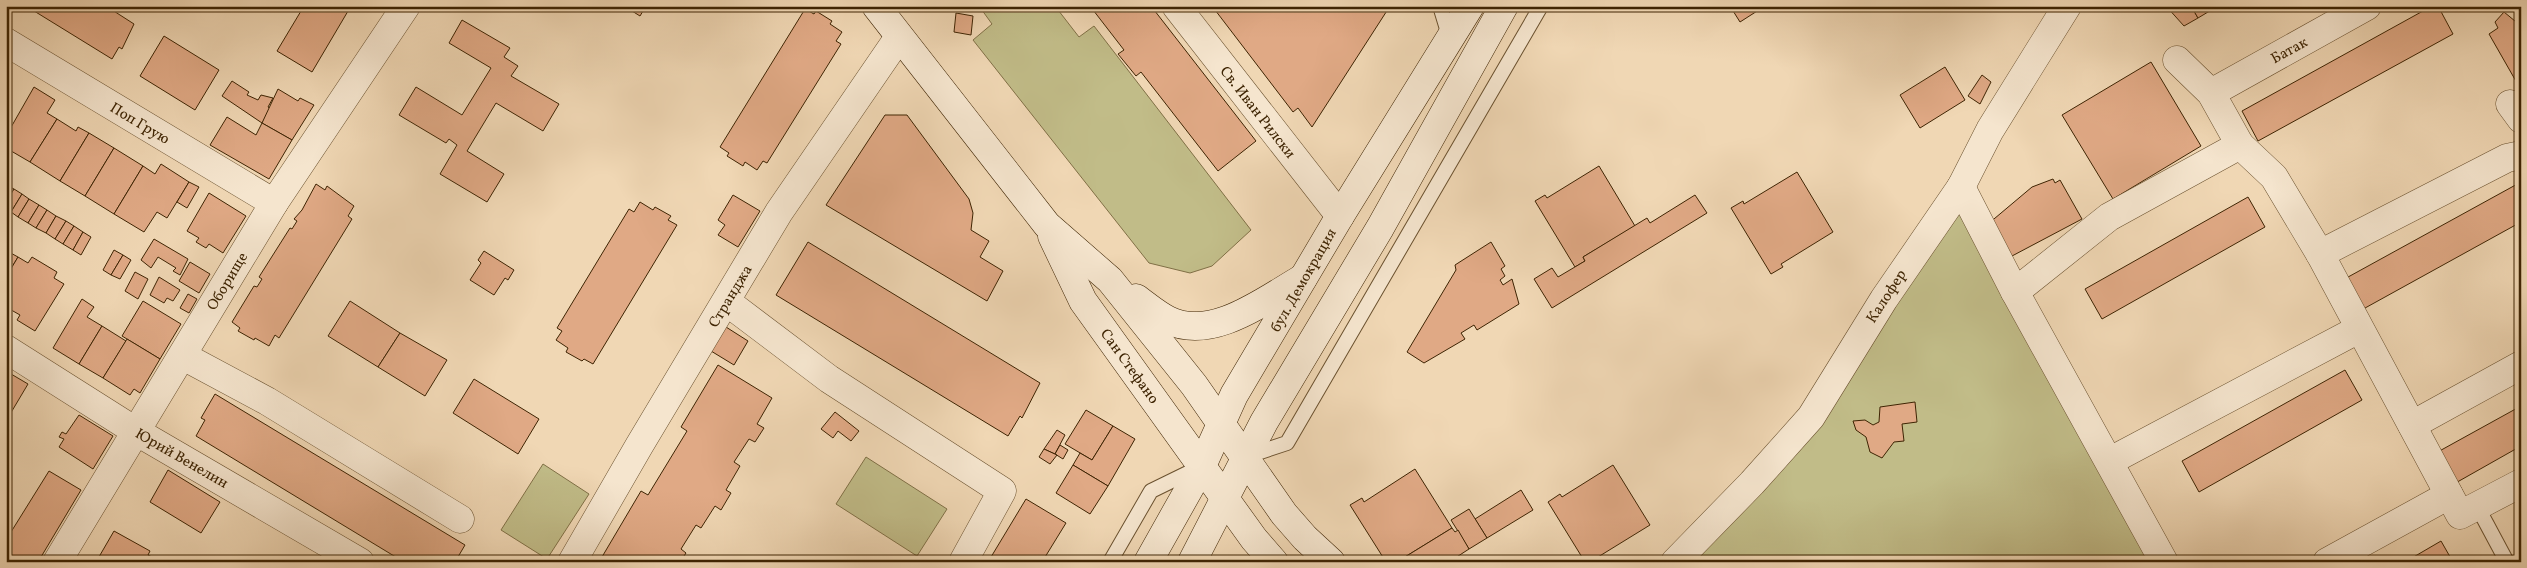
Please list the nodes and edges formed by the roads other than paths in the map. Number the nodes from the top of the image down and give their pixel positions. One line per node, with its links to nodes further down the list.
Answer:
1 (406, 6): 18 (street, Оборище)
2 (876, 6): 10 (street, Сан Стефано)
3 (1176, 6): 19 (street, Св. Иван Рилски)
4 (1440, 6): 11 (lane)
5 (1470, 6): 11 (street, бул. Демокрация)
6 (1504, 6): 33 (street)
7 (1541, 6): 33 (lane)
8 (2067, 6): 17 (street, Калофер)
9 (2367, 6): 14 (street, Батак)
10 (899, 37): 20 (street, Сан Стефано); 25 (street, Странджа)
11 (1450, 40): 19 (street, бул. Демокрация)
12 (8, 47): 18 (street, Поп Грую)
13 (2177, 60): 14 (street)
14 (2212, 94): 15 (street)
15 (2240, 145): 21 (street); 24 (street)
16 (2521, 155): 21 (street)
17 (1961, 187): 24 (street); 50 (street, Калофер)
18 (274, 203): 28 (street, Оборище)
19 (1340, 216): 22 (street, бул. Демокрация)
20 (1047, 225): 23 (street, Сан Стефано); 35 (street, Сан Стефано)
21 (2320, 254): 26 (street)
22 (1304, 277): 23 (street); 30 (street, бул. Демокрация)
23 (1110, 280): 30 (street, Сан Стефано)
24 (2015, 292): 34 (street)
25 (727, 302): 43 (street, Странджа); 44 (street)
26 (2360, 330): 31 (street); 34 (street)
27 (6, 349): 32 (street, Юрий Венелин)
28 (183, 356): 32 (street, Оборище); 40 (street)
29 (2521, 365): 31 (street)
30 (1221, 423): 33 (street, Сан Стефано); 35 (street, бул. Демокрация)
31 (2412, 424): 37 (street)
32 (137, 432): 41 (street, Оборище); 42 (street, Юрий Венелин)
33 (1244, 457): 38 (street); 49 (street, Сан Стефано)
34 (2110, 461): 51 (street)
35 (1202, 466): 38 (street, Сан Стефано); 45 (lane); 46 (street, бул. Демокрация)
36 (2521, 482): 39 (street)
37 (2449, 495): 39 (street); 52 (street)
38 (1226, 499): 47 (street); 48 (street, Сан Стефано)
39 (2477, 506): 53 (lane)
40 (460, 519)
41 (57, 562)
42 (360, 562)
43 (572, 562)
44 (962, 562)
45 (1110, 562)
46 (1148, 562)
47 (1192, 562)
48 (1274, 562)
49 (1331, 562)
50 (1675, 562)
51 (2164, 562)
52 (2327, 562)
53 (2507, 562)

